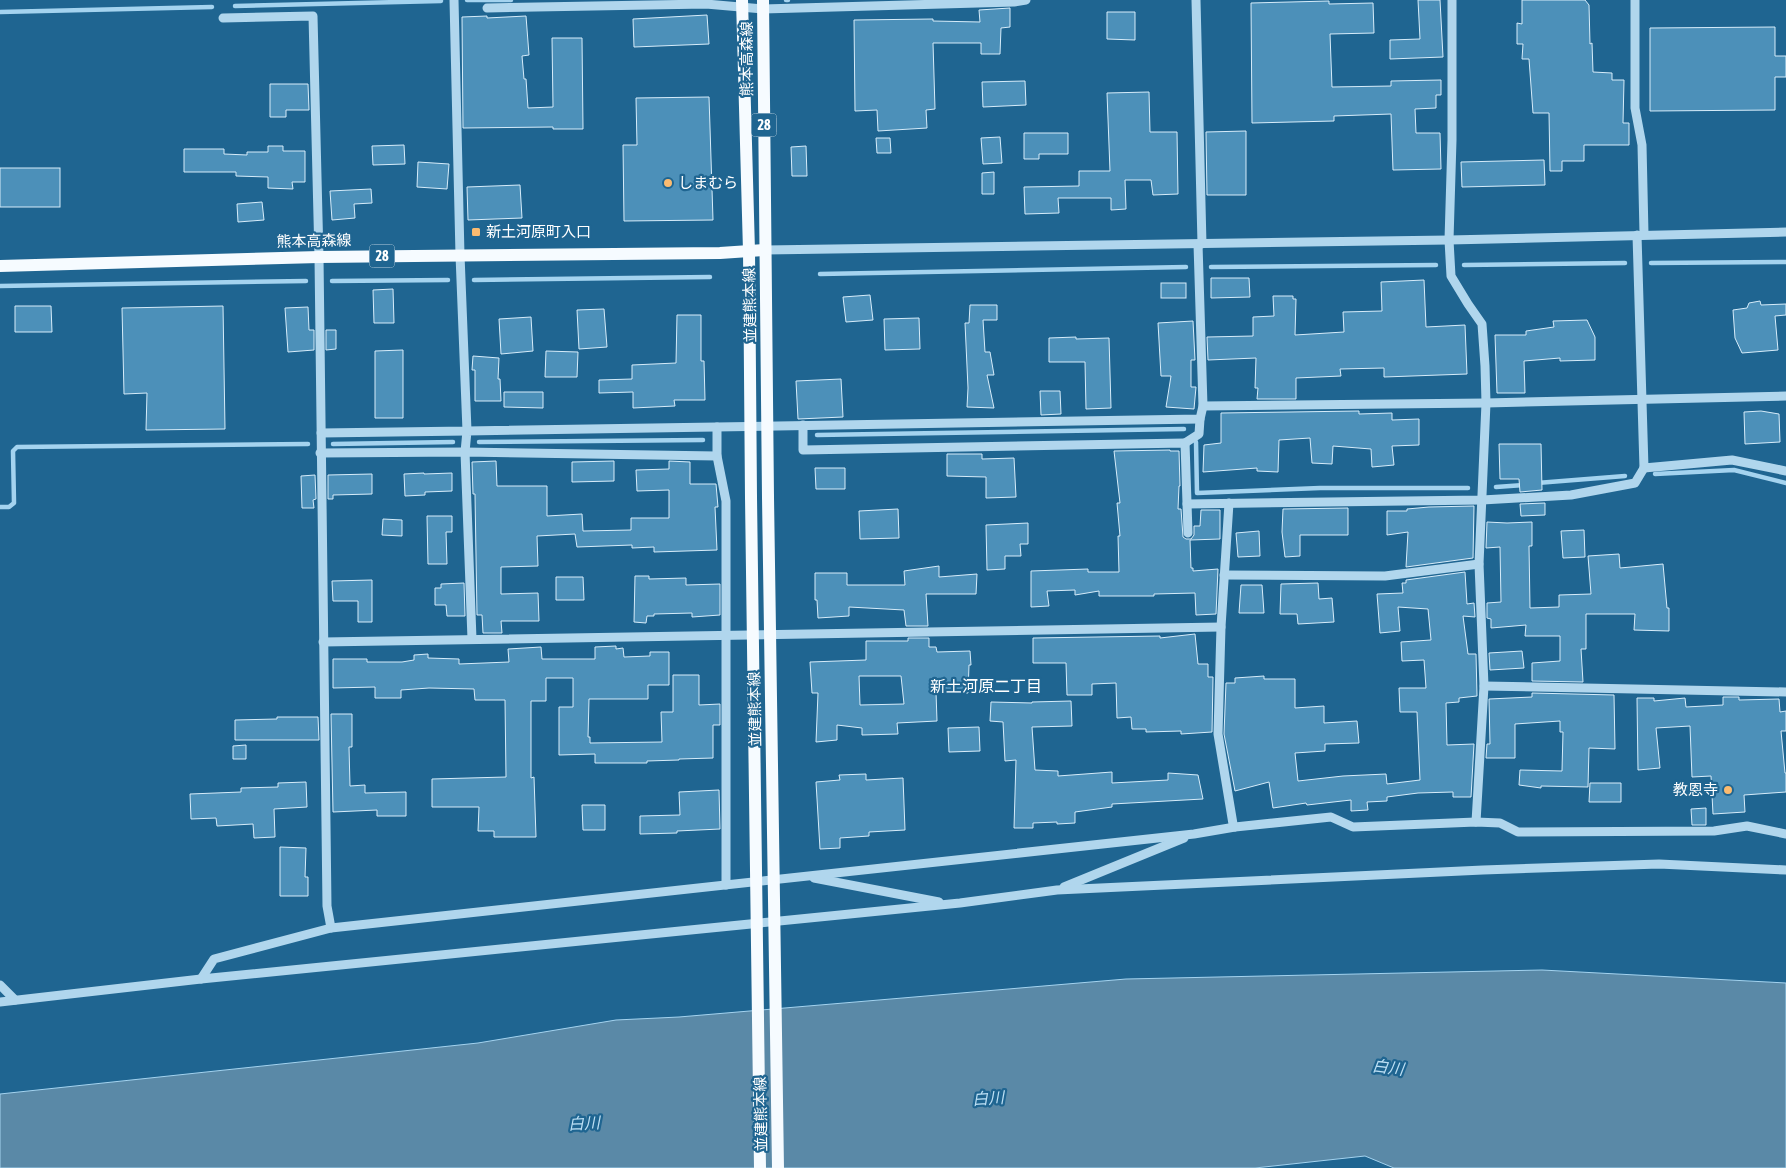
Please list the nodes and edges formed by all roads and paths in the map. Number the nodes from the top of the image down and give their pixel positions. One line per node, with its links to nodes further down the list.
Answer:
1 (454, 0): 16 (street)
2 (1026, 0): 7 (street)
3 (1196, 0): 13 (street)
4 (1452, 0): 12 (street)
5 (1635, 0): 11 (street)
6 (742, 4): 7 (street); 8 (street); 15 (main road, 熊本高森線 / 28)
7 (763, 5): 14 (main road, 熊本高森線 / 28)
8 (487, 8)
9 (223, 18): 17 (street)
10 (1786, 232): 11 (street)
11 (1640, 234): 12 (street); 20 (street)
12 (1449, 240): 13 (street); 21 (street)
13 (1200, 244): 14 (street); 22 (street)
14 (765, 250): 15 (main road, 熊本高森線 / 28); 26 (main road, 並建熊本線)
15 (749, 251): 16 (main road, 熊本高森線 / 28); 25 (main road, 並建熊本線)
16 (460, 255): 17 (main road, 熊本高森線 / 28); 28 (street)
17 (319, 257): 18 (main road, 熊本高森線 / 28); 29 (street)
18 (0, 266)
19 (1786, 396): 20 (street)
20 (1642, 399): 21 (street); 34 (street)
21 (1486, 403): 22 (street); 36 (street)
22 (1204, 406): 23 (street)
23 (1200, 419): 24 (street); 30 (street)
24 (803, 425): 26 (street); 30 (street)
25 (751, 426): 26 (street); 27 (street); 62 (main road, 並建熊本線, bridge)
26 (769, 426): 63 (main road, 並建熊本線, bridge)
27 (717, 427): 28 (street); 33 (street)
28 (467, 431): 29 (street); 31 (street)
29 (321, 433): 32 (street)
30 (1185, 443): 38 (street)
31 (465, 452): 32 (street); 33 (street); 44 (street)
32 (320, 453): 45 (street)
33 (717, 456): 43 (street)
34 (1644, 468): 35 (street); 36 (street)
35 (1786, 471)
36 (1482, 500): 37 (street); 40 (street)
37 (1229, 503): 38 (street); 41 (street)
38 (1187, 504): 39 (street)
39 (1188, 533)
40 (1479, 564): 41 (street); 46 (street)
41 (1224, 575): 42 (street)
42 (1221, 628): 43 (street); 49 (street)
43 (726, 635): 44 (street); 54 (street)
44 (472, 639): 45 (street)
45 (323, 642): 57 (street)
46 (1484, 686): 47 (street); 48 (street)
47 (1786, 692)
48 (1476, 822): 49 (street); 51 (street)
49 (1236, 827): 50 (street)
50 (1194, 834): 53 (street); 55 (street)
51 (1786, 834)
52 (1786, 870): 55 (street)
53 (804, 876): 54 (street); 56 (street)
54 (726, 885): 57 (street)
55 (1057, 890): 56 (street)
56 (949, 904): 58 (street)
57 (330, 928): 58 (street)
58 (201, 979): 60 (street)
59 (0, 984): 60 (street)
60 (15, 1000): 61 (street)
61 (0, 1002)
62 (760, 1168)
63 (778, 1168)

